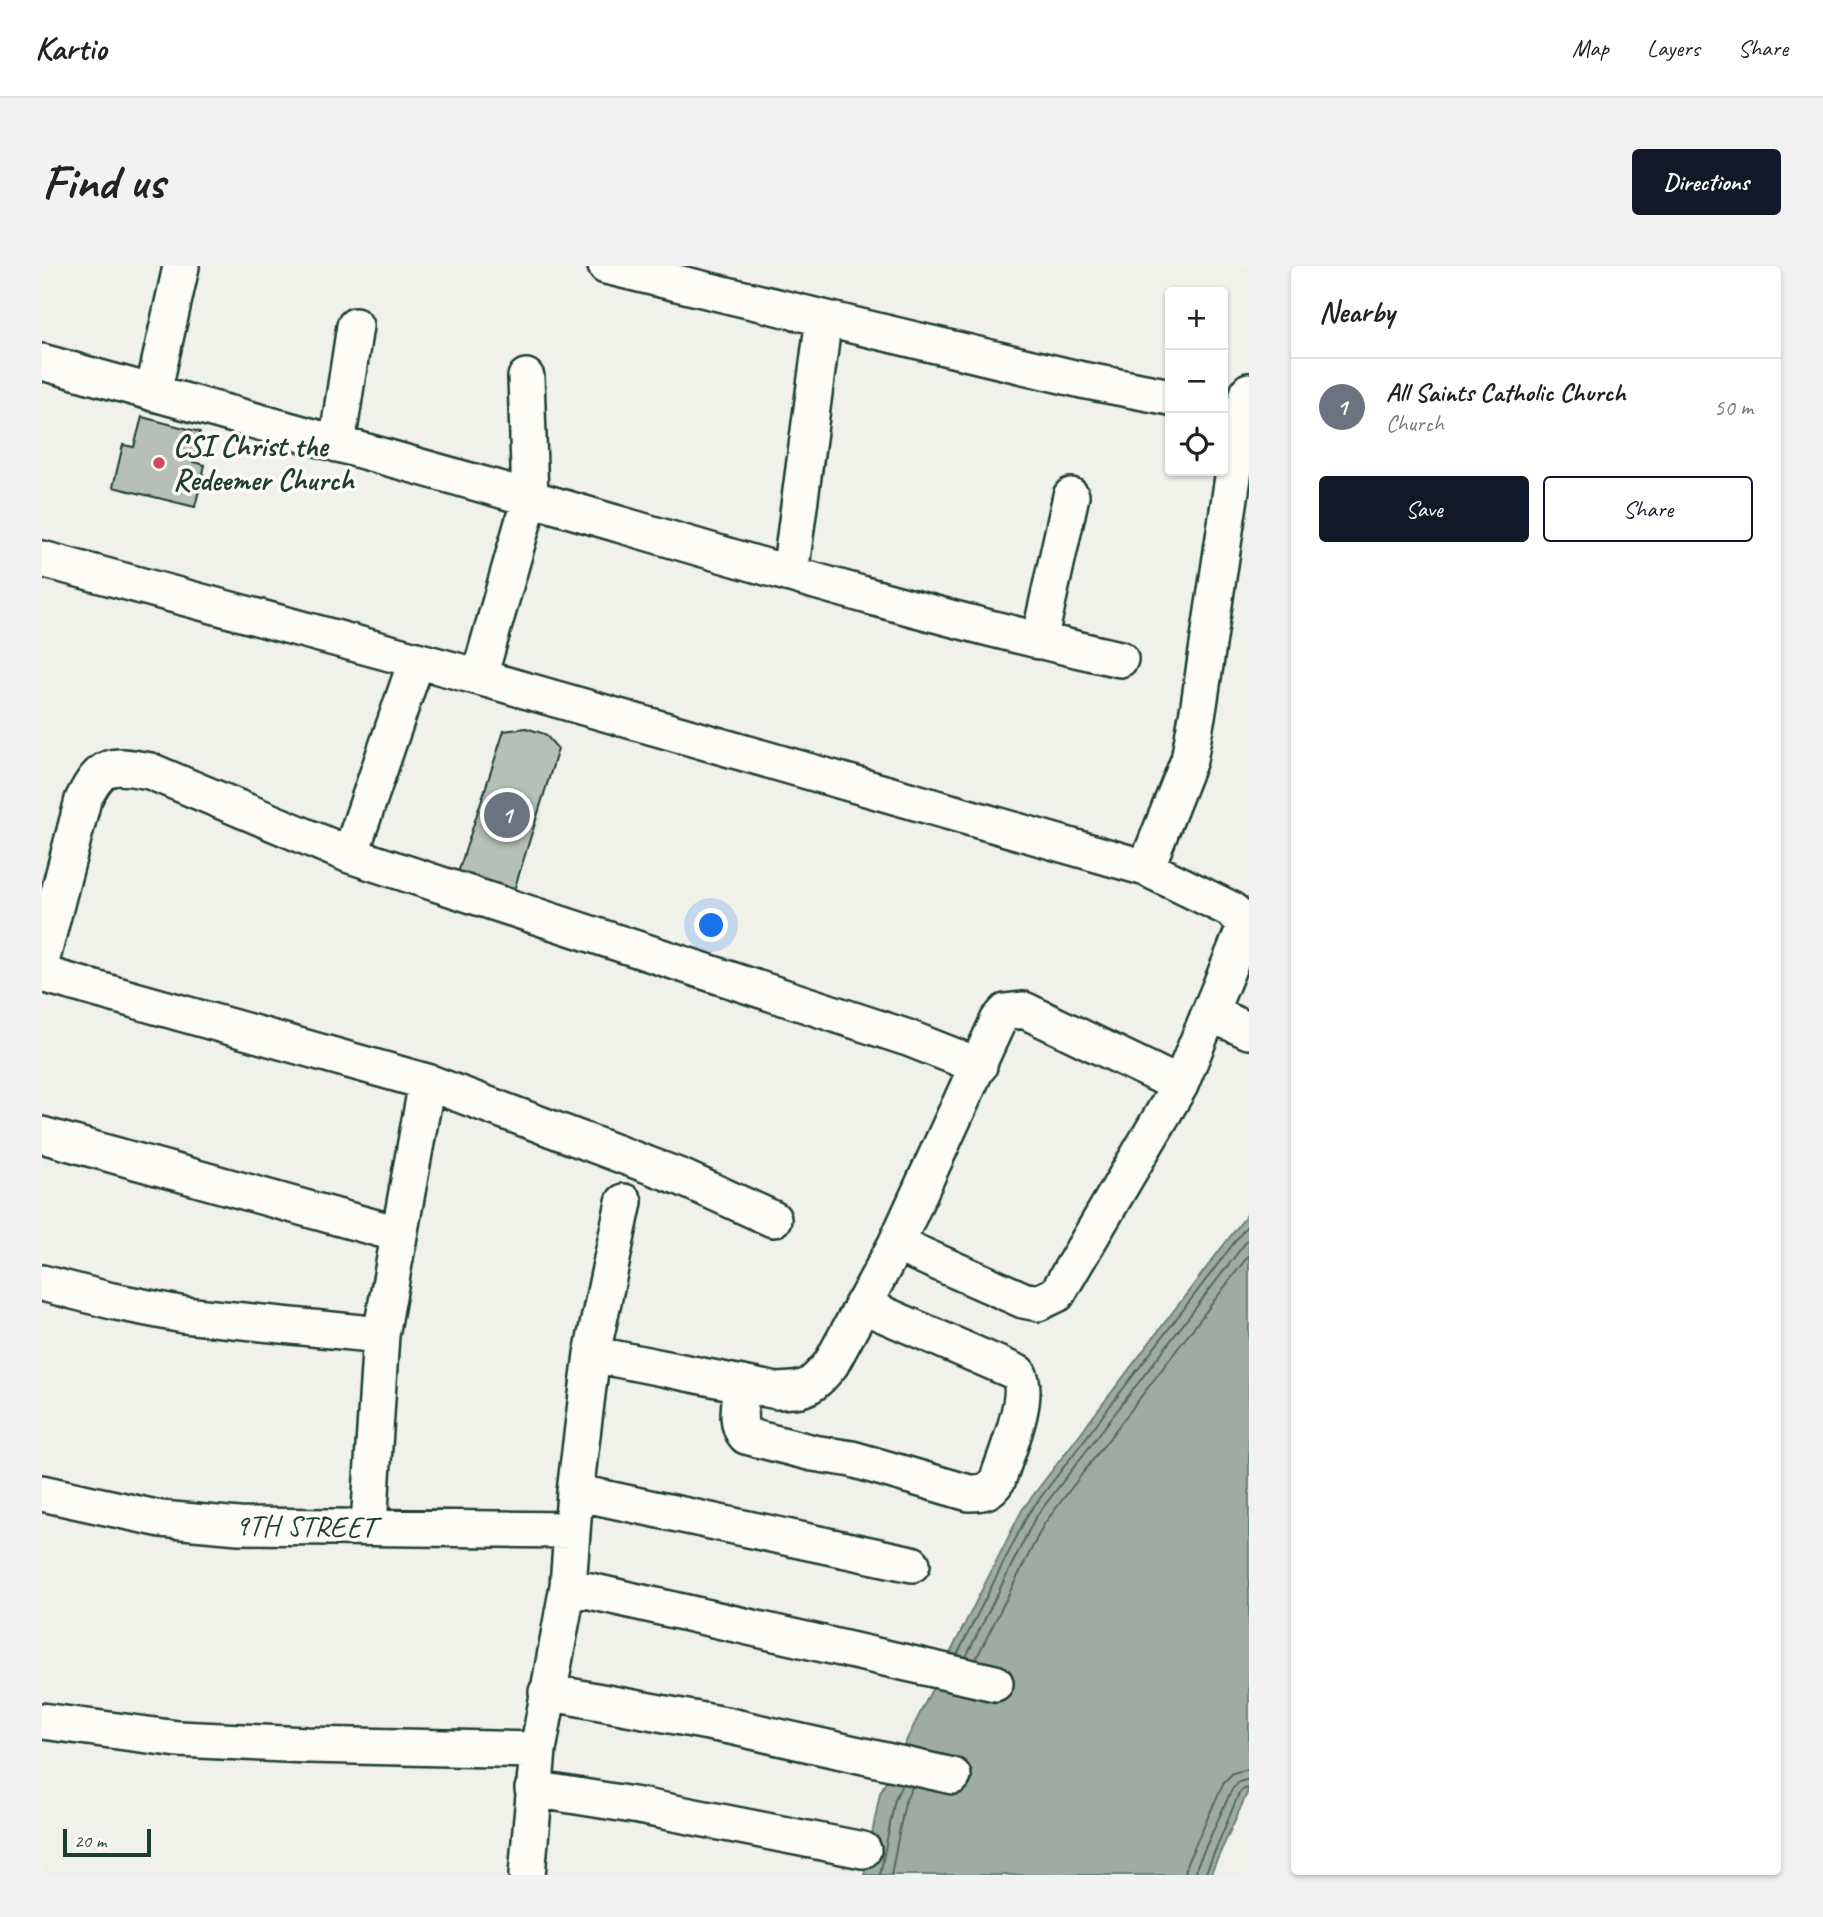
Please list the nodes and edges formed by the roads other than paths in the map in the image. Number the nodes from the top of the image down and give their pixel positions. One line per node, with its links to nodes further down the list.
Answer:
1 (606, 266): 3 (street)
2 (181, 267): 7 (street)
3 (824, 318): 8 (street); 14 (street)
4 (355, 327): 10 (street)
5 (42, 362): 7 (street)
6 (526, 377): 12 (street)
7 (153, 393): 10 (street)
8 (1165, 396)
9 (1241, 405): 20 (street)
10 (337, 444): 12 (street)
11 (1071, 496): 15 (street)
12 (530, 498): 14 (street); 18 (street)
13 (42, 559): 17 (street)
14 (790, 574): 15 (street)
15 (1039, 641): 16 (street)
16 (1120, 659)
17 (416, 662): 18 (street); 19 (street)
18 (479, 677): 20 (street)
19 (350, 855): 22 (street); 26 (street)
20 (1146, 868): 21 (street)
21 (1248, 925): 24 (street)
22 (42, 958)
23 (42, 974): 27 (street)
24 (1210, 1013): 25 (street); 28 (street)
25 (1249, 1031)
26 (979, 1066): 28 (street); 33 (street)
27 (427, 1082): 31 (street); 32 (street)
28 (1180, 1085): 33 (street)
29 (42, 1135): 32 (street)
30 (624, 1202): 37 (street)
31 (773, 1219)
32 (398, 1234): 36 (street)
33 (895, 1244): 35 (street)
34 (42, 1283): 36 (street)
35 (862, 1306): 38 (street); 38 (street)
36 (381, 1335): 41 (street)
37 (592, 1354): 38 (street); 39 (street)
38 (742, 1384)
39 (575, 1492): 42 (street); 43 (street)
40 (42, 1493): 41 (street, 9TH STREET)
41 (369, 1527): 42 (street, 9TH STREET)
42 (571, 1530): 44 (street)
43 (912, 1564)
44 (568, 1586): 45 (street); 46 (street)
45 (995, 1683)
46 (547, 1692): 48 (street); 49 (street)
47 (42, 1721): 48 (street)
48 (538, 1750): 50 (street)
49 (953, 1776)
50 (533, 1789): 51 (street); 52 (street)
51 (863, 1850)
52 (527, 1875)

